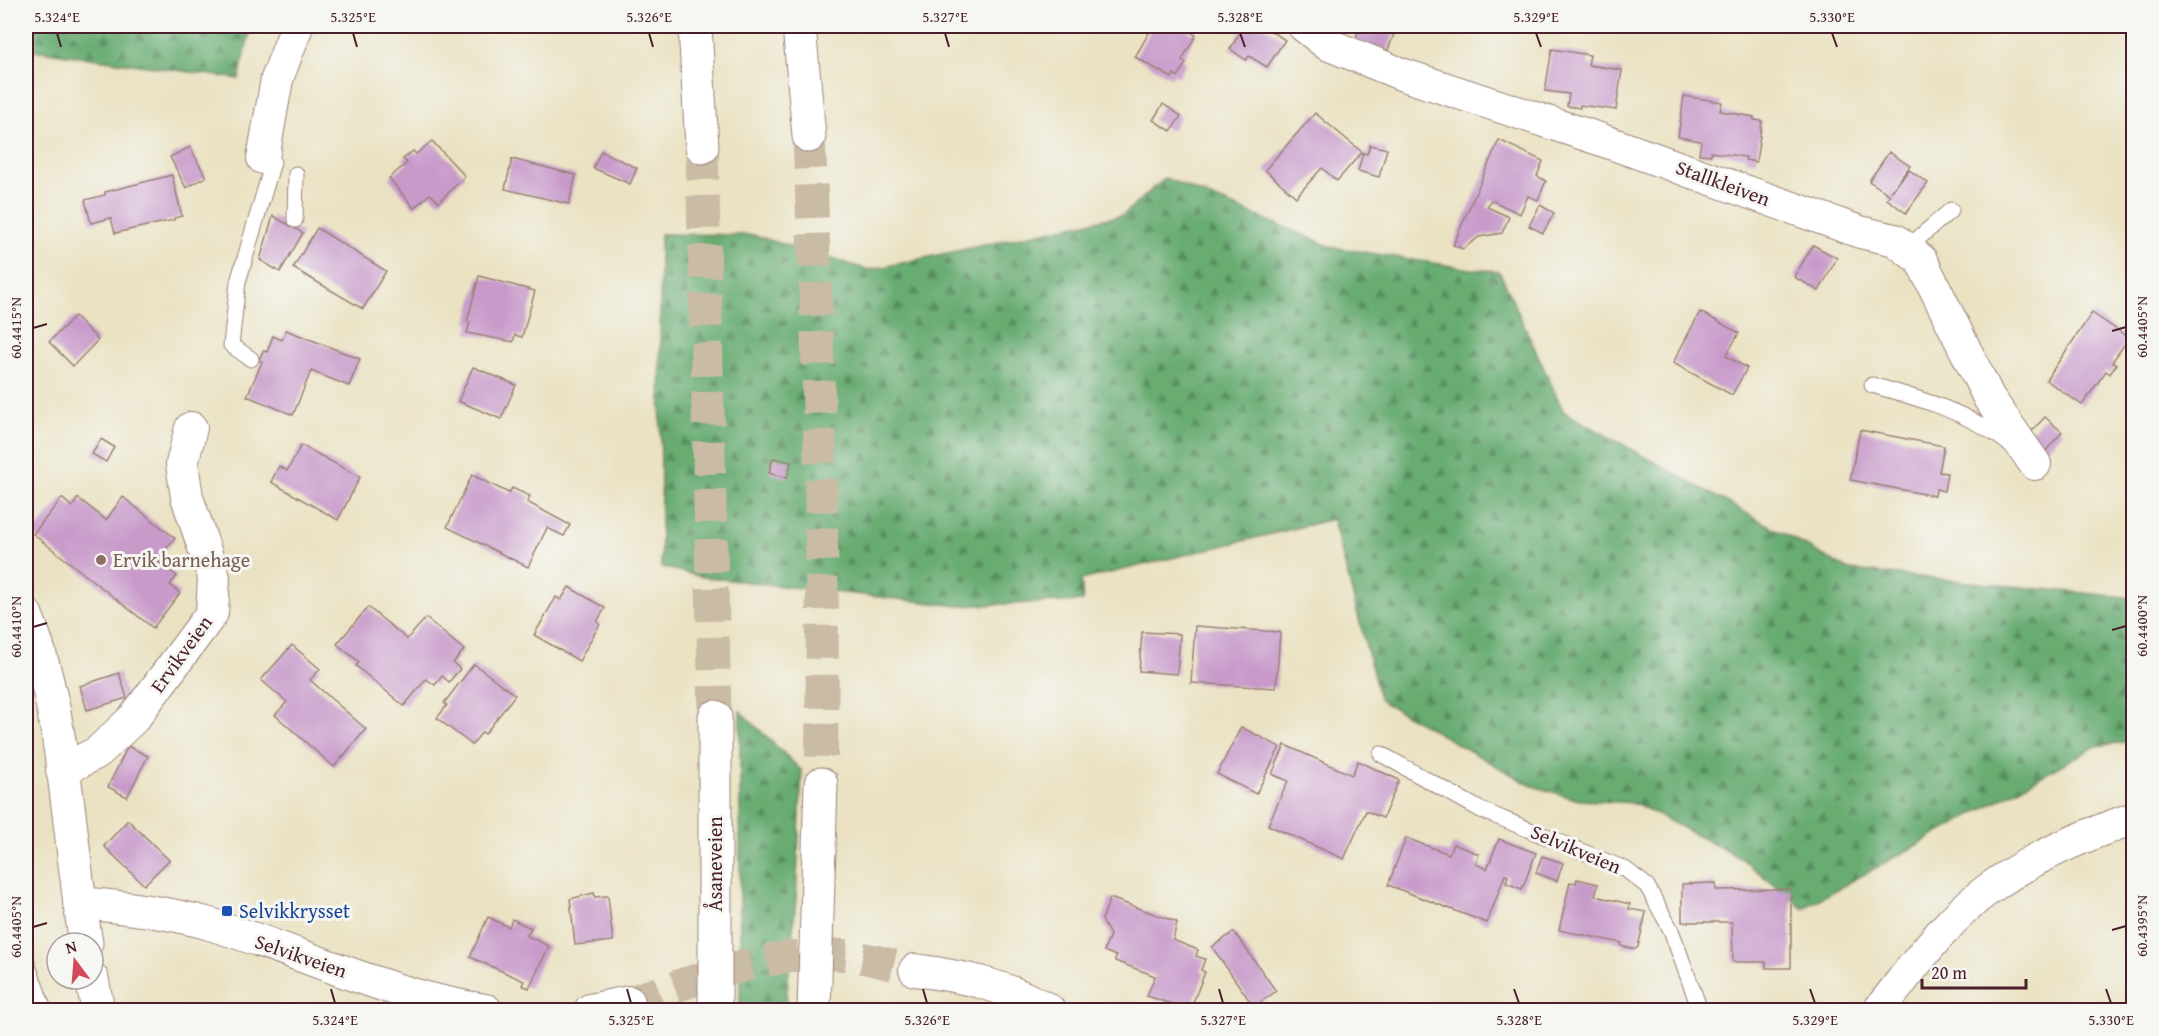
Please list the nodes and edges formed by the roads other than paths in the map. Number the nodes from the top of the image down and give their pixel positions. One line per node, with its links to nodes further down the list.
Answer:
1 (297, 26): 7 (street)
2 (695, 26): 6 (main road)
3 (799, 26): 5 (main road)
4 (1304, 26): 11 (street, Stallkleiven)
5 (809, 136)
6 (702, 147)
7 (268, 160): 12 (lane)
8 (296, 174): 10 (lane)
9 (1951, 210): 11 (lane)
10 (295, 220)
11 (1906, 249): 15 (street, Stallkleiven)
12 (251, 359)
13 (1872, 385): 15 (lane)
14 (191, 428): 19 (street, Ervikveien)
15 (2035, 464)
16 (26, 615): 19 (main road)
17 (715, 717): 32 (main road, Åsaneveien)
18 (1381, 754): 35 (lane, Selvikveien)
19 (62, 771): 22 (main road)
20 (821, 784): 33 (main road)
21 (2133, 818): 36 (street)
22 (79, 903): 23 (main road); 30 (street, Selvikveien)
23 (84, 931)
24 (26, 960): 28 (lane)
25 (915, 970): 34 (street)
26 (94, 991): 29 (main road)
27 (629, 1002): 31 (street)
28 (44, 1011)
29 (98, 1011)
30 (486, 1011)
31 (590, 1011)
32 (715, 1011)
33 (814, 1011)
34 (1049, 1011)
35 (1700, 1011)
36 (1879, 1011)

